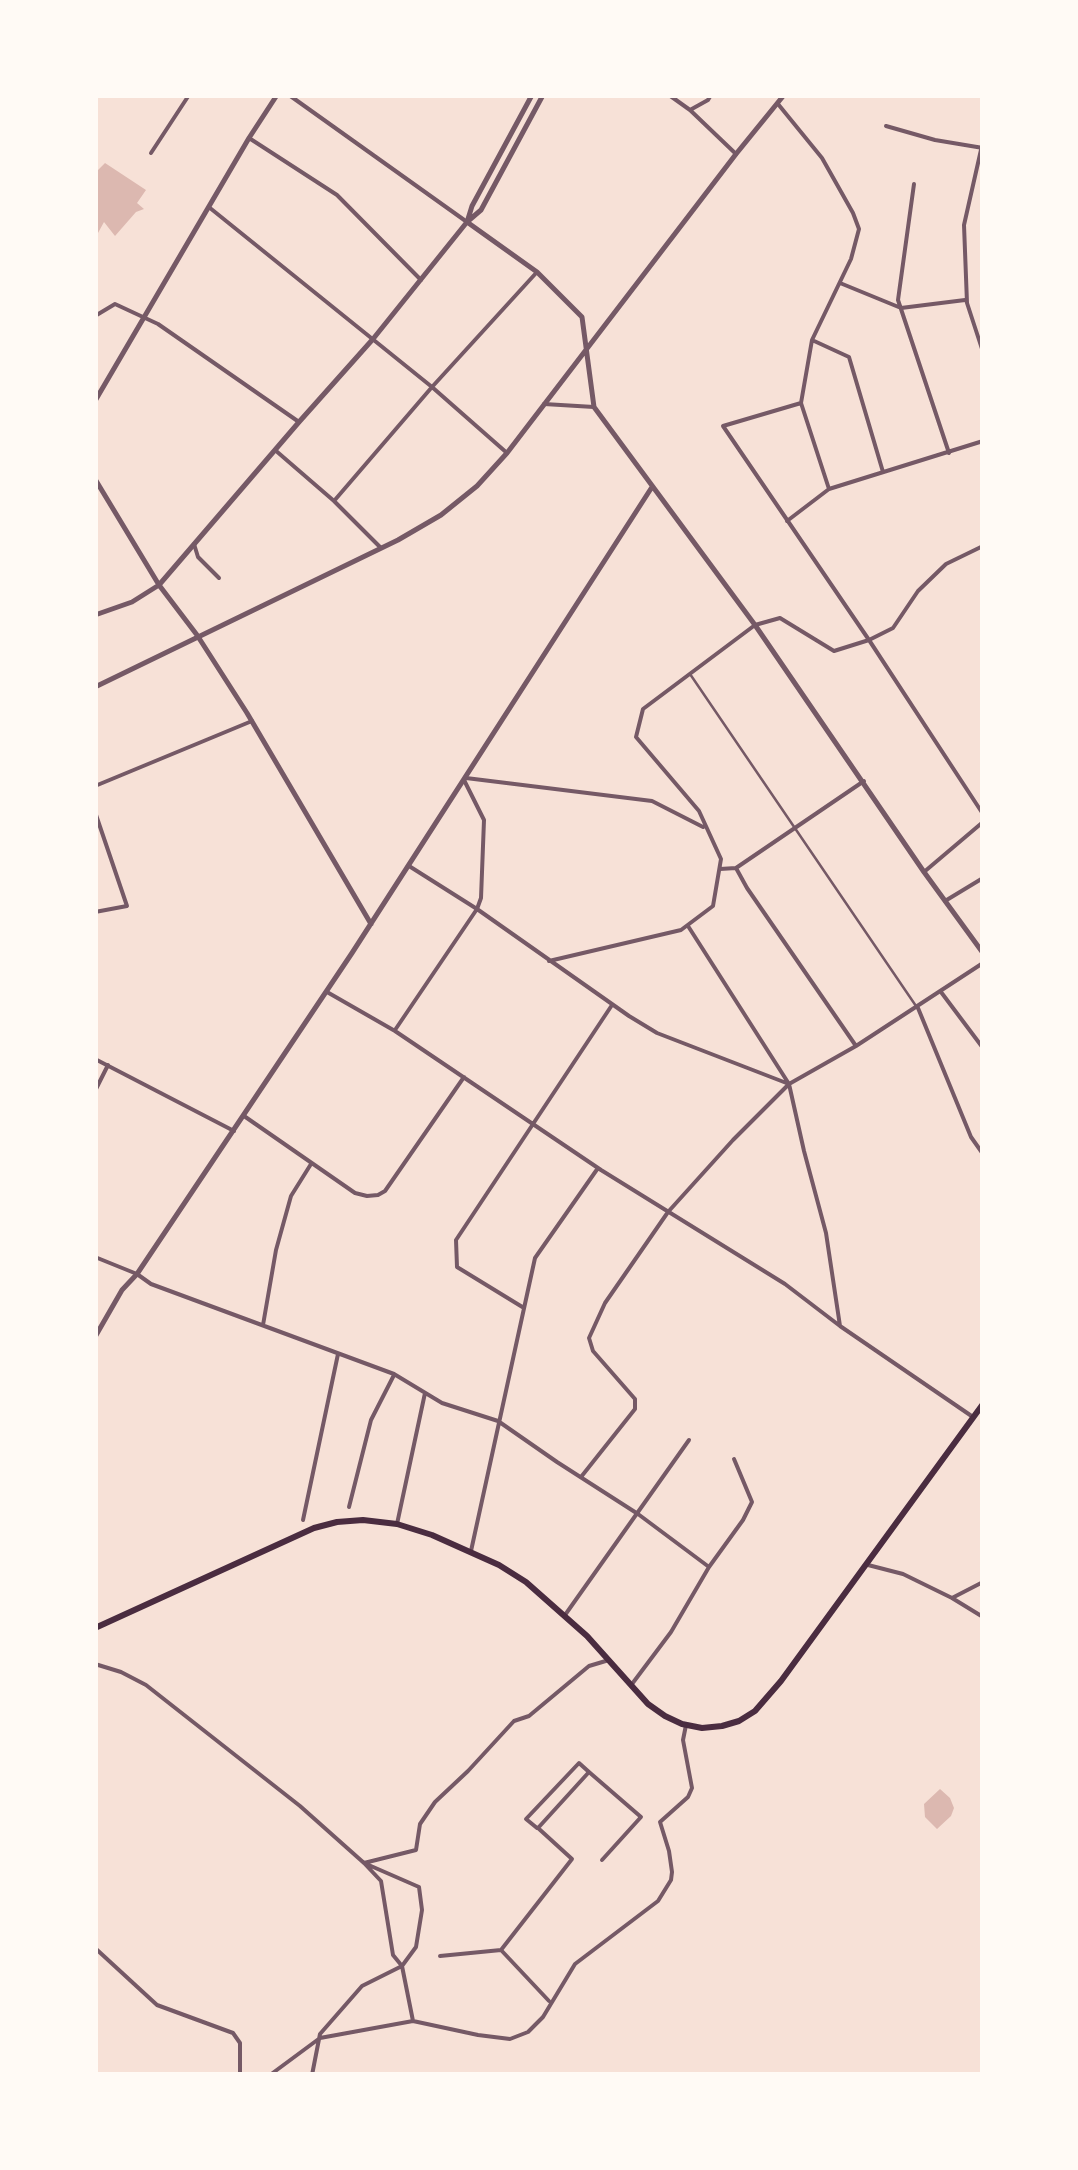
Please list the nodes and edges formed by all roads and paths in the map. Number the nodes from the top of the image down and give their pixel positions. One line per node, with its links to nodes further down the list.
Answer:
1 (189, 95): 14 (street)
2 (277, 95): 12 (street)
3 (289, 95): 18 (street)
4 (532, 95): 18 (street)
5 (543, 95): 18 (street)
6 (668, 95): 10 (street)
7 (710, 95): 10 (street)
8 (784, 95): 9 (street)
9 (778, 104): 15 (street); 21 (street)
10 (690, 110): 15 (street)
11 (886, 126): 13 (street)
12 (249, 138): 17 (street); 20 (street)
13 (982, 146): 22 (street)
14 (151, 153)
15 (736, 154): 28 (street)
16 (914, 184): 23 (street)
17 (209, 207): 25 (street); 26 (street)
18 (466, 222): 19 (street); 20 (street)
19 (537, 272): 28 (street); 30 (street)
20 (420, 280): 26 (street)
21 (840, 283): 23 (street); 27 (street)
22 (966, 300): 23 (street); 29 (street)
23 (901, 308): 39 (street)
24 (95, 316): 25 (street)
25 (145, 317): 31 (street); 35 (street)
26 (373, 339): 30 (street); 35 (street)
27 (812, 340): 32 (street); 40 (street)
28 (586, 348): 33 (street); 34 (street)
29 (983, 352)
30 (432, 387): 38 (street); 44 (street)
31 (95, 401)
32 (800, 403): 43 (street); 45 (street)
33 (544, 404): 34 (street); 38 (street)
34 (594, 407): 42 (street)
35 (299, 422): 37 (street)
36 (983, 441): 39 (street)
37 (275, 450): 44 (street); 46 (street)
38 (508, 453): 48 (street)
39 (949, 453): 40 (street)
40 (884, 472): 43 (street)
41 (95, 478): 50 (street)
42 (652, 487): 52 (street); 58 (street)
43 (828, 489): 45 (street)
44 (334, 501): 48 (street)
45 (787, 521): 54 (street)
46 (194, 544): 49 (street); 50 (street)
47 (983, 546): 54 (street)
48 (381, 548): 53 (street)
49 (219, 578)
50 (158, 585): 51 (street); 53 (street)
51 (95, 615)
52 (755, 625): 54 (street); 55 (street); 59 (street)
53 (197, 635): 56 (street); 57 (street)
54 (869, 640): 62 (street)
55 (690, 674): 64 (lane); 65 (street)
56 (95, 686)
57 (252, 721): 60 (street); 74 (street)
58 (465, 779): 65 (street); 66 (street); 72 (street)
59 (864, 781): 64 (street); 69 (street)
60 (95, 786)
61 (95, 812): 73 (street)
62 (983, 814)
63 (983, 822): 69 (street)
64 (796, 828): 67 (street); 82 (lane)
65 (707, 829): 68 (street)
66 (409, 866): 72 (street); 74 (street)
67 (736, 868): 68 (street); 84 (street)
68 (718, 869): 75 (street)
69 (924, 872): 71 (street)
70 (983, 878): 71 (street)
71 (945, 901): 76 (street)
72 (477, 909): 77 (street); 83 (street)
73 (95, 912)
74 (371, 924): 79 (street)
75 (688, 926): 77 (street); 89 (street)
76 (983, 953)
77 (549, 960): 81 (street)
78 (983, 963): 80 (street)
79 (327, 992): 83 (street); 91 (street)
80 (941, 992): 82 (street); 85 (street)
81 (612, 1005): 89 (street); 92 (street)
82 (917, 1008): 84 (street); 94 (street)
83 (395, 1030): 88 (street)
84 (856, 1046): 89 (street)
85 (983, 1048)
86 (95, 1058): 87 (street)
87 (108, 1066): 90 (street); 93 (street)
88 (464, 1077): 92 (street); 95 (street)
89 (789, 1084): 97 (street); 102 (street)
90 (95, 1091)
91 (244, 1116): 93 (street); 95 (street)
92 (533, 1123): 96 (street); 100 (street)
93 (234, 1130): 99 (street)
94 (983, 1154)
95 (312, 1163): 101 (street)
96 (598, 1168): 97 (street); 100 (street)
97 (668, 1212): 102 (street); 112 (street)
98 (95, 1257): 99 (street)
99 (137, 1274): 101 (street); 103 (street)
100 (524, 1308): 109 (street)
101 (263, 1325): 104 (street)
102 (840, 1326): 108 (street)
103 (95, 1336)
104 (339, 1352): 105 (street); 115 (street)
105 (394, 1374): 106 (street); 113 (street)
106 (425, 1393): 109 (street); 116 (street)
107 (983, 1404): 108 (main road)
108 (973, 1416): 118 (main road)
109 (498, 1421): 112 (street); 117 (street)
110 (689, 1440): 114 (street)
111 (734, 1459): 119 (street)
112 (581, 1477): 114 (street)
113 (349, 1507)
114 (638, 1514): 119 (street); 122 (street)
115 (302, 1520)
116 (397, 1524): 117 (main road); 124 (main road)
117 (471, 1553): 122 (main road)
118 (866, 1564): 121 (street); 128 (main road)
119 (709, 1568): 127 (street)
120 (983, 1582): 121 (street)
121 (952, 1598): 123 (street)
122 (565, 1615): 125 (main road)
123 (983, 1617)
124 (95, 1628)
125 (609, 1660): 127 (main road); 132 (street)
126 (95, 1664): 132 (street)
127 (631, 1685): 128 (main road)
128 (686, 1725): 137 (street)
129 (590, 1772): 130 (street); 130 (street); 131 (street)
130 (538, 1828): 134 (street)
131 (602, 1860)
132 (364, 1863): 136 (street); 136 (street)
133 (95, 1948): 140 (street)
134 (501, 1950): 135 (street); 137 (street)
135 (440, 1956)
136 (402, 1966): 138 (street); 139 (street)
137 (550, 2003): 138 (street)
138 (413, 2021): 139 (street)
139 (320, 2038): 141 (street); 142 (street)
140 (240, 2075)
141 (270, 2075)
142 (312, 2075)

